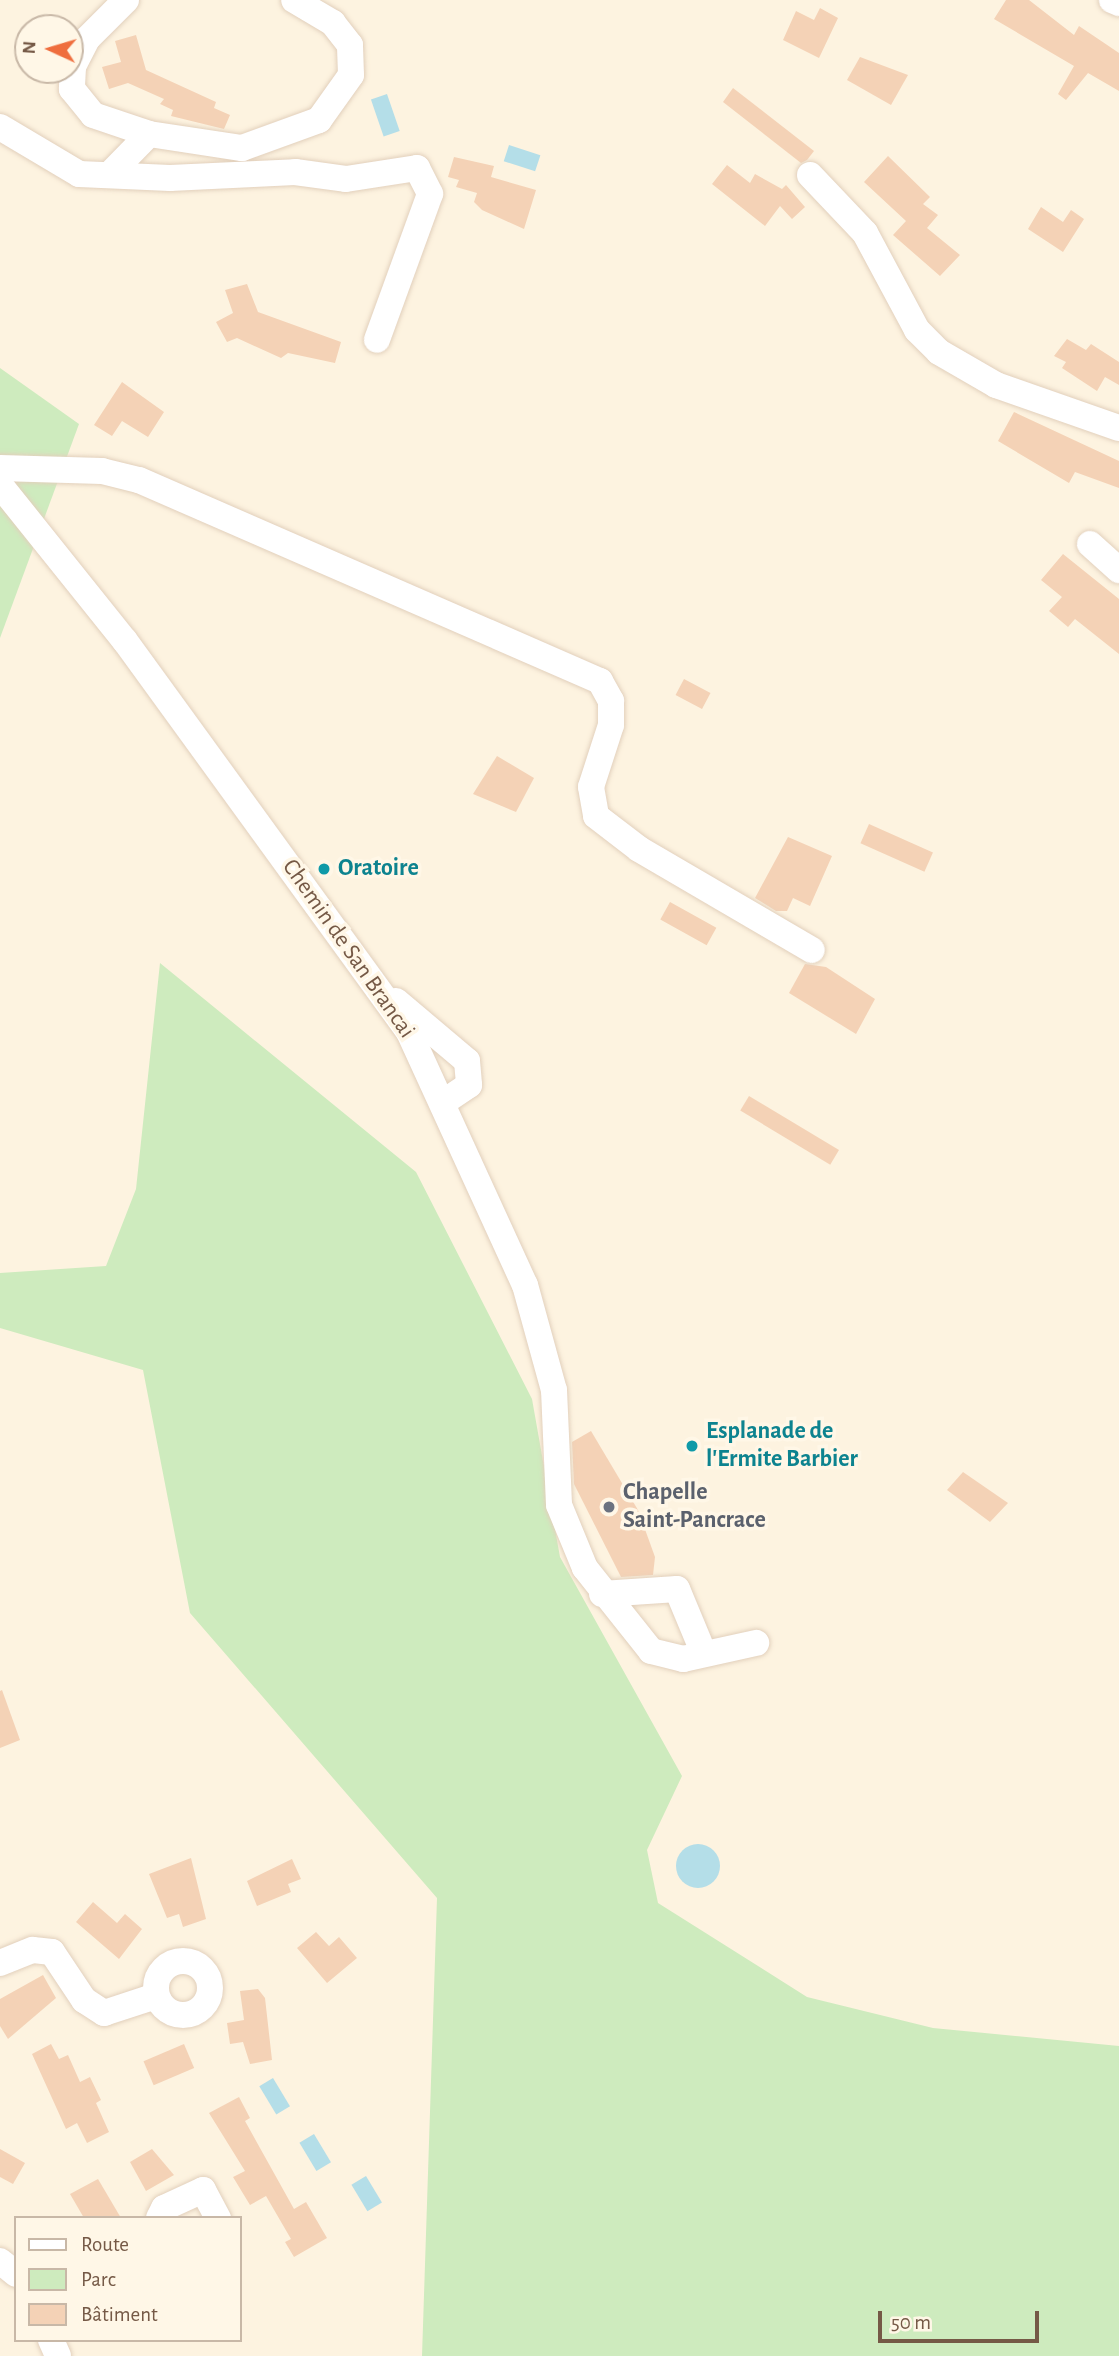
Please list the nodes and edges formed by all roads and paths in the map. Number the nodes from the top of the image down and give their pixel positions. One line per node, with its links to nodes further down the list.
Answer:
1 (126, 0): 6 (street)
2 (294, 0): 6 (street)
3 (1112, 0): 4 (street)
4 (1119, 3)
5 (0, 127): 7 (street)
6 (149, 134): 7 (street)
7 (109, 175): 9 (street)
8 (810, 175): 10 (street)
9 (377, 340)
10 (1119, 428)
11 (0, 468): 15 (street)
12 (0, 485): 16 (street, Chemin de San Brancai)
13 (1090, 544): 14 (street)
14 (1119, 570)
15 (812, 950)
16 (384, 991): 17 (street, Chemin de San Brancai); 17 (street)
17 (444, 1101): 18 (street, Chemin de San Brancai)
18 (602, 1594): 20 (street, Chemin de San Brancai); 20 (street)
19 (756, 1643): 20 (street, Chemin de San Brancai)
20 (704, 1654)
21 (0, 1964): 22 (street)
22 (156, 1996)
23 (160, 2216): 24 (street)
24 (217, 2216)
25 (0, 2261): 26 (street)
26 (14, 2272)

